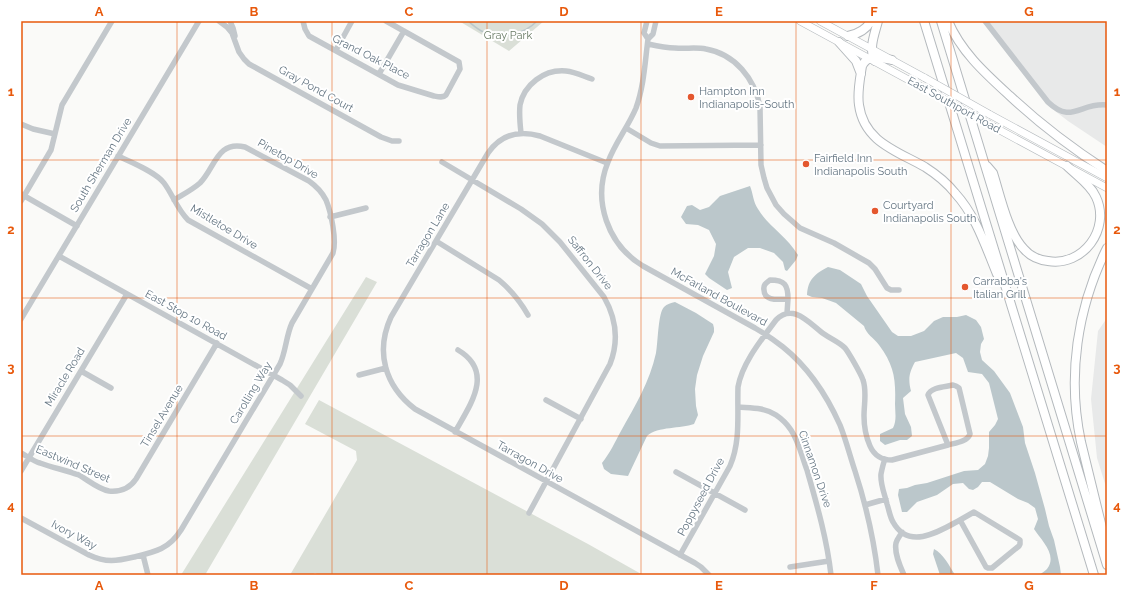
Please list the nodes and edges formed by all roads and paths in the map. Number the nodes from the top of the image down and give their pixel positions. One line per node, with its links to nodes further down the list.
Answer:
1 (112, 21): 34 (street)
2 (199, 21): 37 (street, South Sherman Drive)
3 (219, 21): 20 (street, Gray Pond Court)
4 (230, 21): 20 (street, Gray Pond Court)
5 (303, 21): 24 (street, Grand Oak Place)
6 (352, 21): 24 (street)
7 (386, 21): 18 (street)
8 (647, 21): 21 (street, McFarland Boulevard)
9 (656, 21): 21 (street, McFarland Boulevard)
10 (800, 21): 22 (main road, East Southport Road)
11 (820, 21): 19 (main road, East Southport Road)
12 (871, 21): 19 (highway)
13 (878, 21): 23 (highway)
14 (924, 21): 60 (highway)
15 (941, 21): 39 (highway)
16 (948, 21): 42 (highway)
17 (986, 21): 30 (street)
18 (404, 31): 27 (street); 27 (street, Grand Oak Place)
19 (848, 36): 23 (main road, East Southport Road)
20 (235, 40): 35 (street, Gray Pond Court)
21 (648, 41): 32 (street, McFarland Boulevard); 36 (street)
22 (839, 42): 25 (main road, East Southport Road); 28 (highway)
23 (872, 49): 25 (highway); 26 (main road, East Southport Road)
24 (336, 50): 27 (street, Grand Oak Place)
25 (873, 60): 26 (highway); 28 (highway); 41 (main road, East Southport Road, bridge)
26 (892, 60): 43 (main road, East Southport Road, bridge)
27 (379, 74)
28 (861, 74): 60 (highway)
29 (592, 79): 33 (street)
30 (1107, 105)
31 (21, 124): 34 (street)
32 (626, 128): 36 (street); 40 (street, McFarland Boulevard)
33 (521, 133): 40 (street); 44 (street, Tarragon Lane)
34 (56, 134): 46 (street)
35 (399, 141)
36 (761, 145): 55 (street)
37 (118, 156): 47 (street, Mistletoe Drive); 50 (street, South Sherman Drive)
38 (442, 162): 44 (street, Saffron Drive)
39 (984, 162): 41 (highway); 95 (highway)
40 (608, 163): 62 (street, McFarland Boulevard)
41 (1067, 166): 45 (main road, East Southport Road)
42 (1107, 171)
43 (1107, 178)
44 (472, 180): 51 (street, Tarragon Lane); 73 (street, Saffron Drive)
45 (1107, 188)
46 (22, 197): 50 (street)
47 (174, 200): 49 (street, Pinetop Drive); 54 (street, Mistletoe Drive)
48 (366, 208): 49 (street)
49 (330, 216): 54 (street, Carolling Way)
50 (77, 226): 53 (street, South Sherman Drive)
51 (436, 241): 59 (street); 65 (street, Tarragon Lane)
52 (1107, 248): 91 (highway)
53 (59, 256): 56 (street, East Stop 10 Road); 61 (street, South Sherman Drive)
54 (312, 289): 67 (street, Carolling Way)
55 (899, 290)
56 (126, 294): 63 (street, East Stop 10 Road); 66 (street, Miracle Road)
57 (788, 299): 57 (street); 58 (street)
58 (787, 313): 62 (street, Poppyseed Drive); 78 (street)
59 (528, 315)
60 (1015, 317): 102 (highway)
61 (21, 319)
62 (766, 334): 72 (street, Poppyseed Drive); 85 (street, McFarland Boulevard)
63 (217, 343): 67 (street, East Stop 10 Road); 82 (street, Tinsel Avenue)
64 (458, 350): 74 (street)
65 (386, 368): 68 (street); 74 (street, Tarragon Drive)
66 (81, 371): 69 (street); 77 (street, Miracle Road)
67 (273, 375): 70 (street, East Stop 10 Road); 92 (street, Carolling Way)
68 (359, 375)
69 (110, 388)
70 (301, 396)
71 (546, 400): 73 (street)
72 (738, 407): 83 (street, Poppyseed Drive); 94 (street, Cinnamon Drive)
73 (580, 419): 81 (street, Saffron Drive)
74 (455, 432): 81 (street, Tarragon Drive)
75 (948, 445): 75 (street); 78 (street)
76 (21, 452): 77 (street, Eastwind Street)
77 (29, 457): 79 (street, Miracle Road); 82 (street, Eastwind Street)
78 (885, 459): 84 (street)
79 (21, 471)
80 (676, 472): 83 (street)
81 (546, 482): 87 (street, Saffron Drive); 93 (street, Tarragon Drive)
82 (118, 491)
83 (714, 493): 86 (street); 93 (street, Poppyseed Drive)
84 (886, 499): 85 (street); 90 (street)
85 (865, 505): 100 (street, McFarland Boulevard)
86 (745, 510)
87 (529, 513)
88 (21, 518): 92 (street, Ivory Way)
89 (960, 520): 89 (street); 90 (street)
90 (902, 532): 101 (street)
91 (1107, 548)
92 (143, 555): 97 (street)
93 (680, 555): 98 (street, Tarragon Drive)
94 (830, 560): 96 (street); 99 (street, Cinnamon Drive)
95 (1107, 565)
96 (790, 567)
97 (148, 575)
98 (709, 575)
99 (831, 575)
100 (878, 575)
101 (904, 575)
102 (1094, 575)

